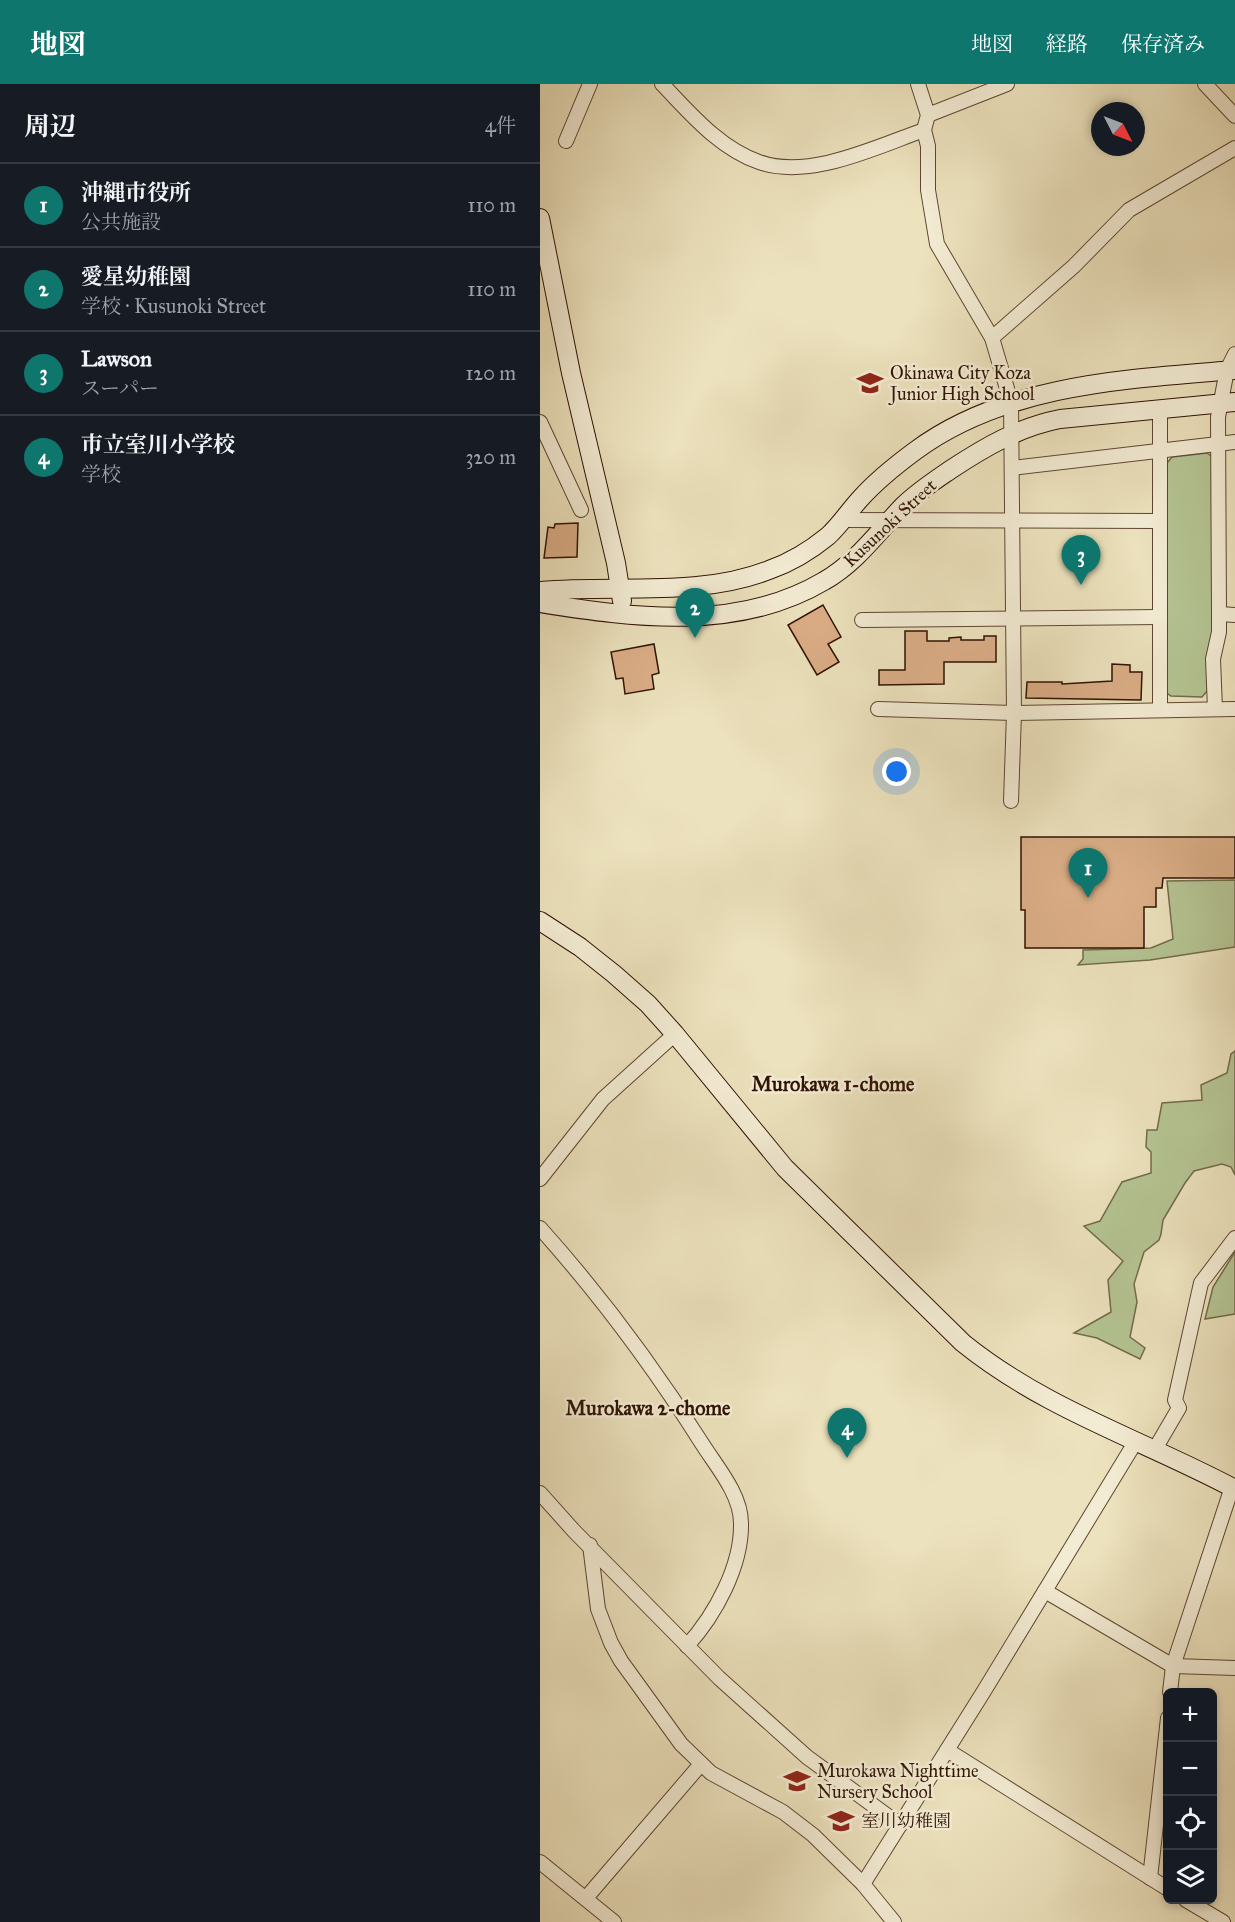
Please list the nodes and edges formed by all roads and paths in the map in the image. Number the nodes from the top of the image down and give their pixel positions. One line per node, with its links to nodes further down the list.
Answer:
1 (590, 84): 9 (street)
2 (662, 84): 8 (street)
3 (918, 84): 6 (street)
4 (1007, 84): 6 (street)
5 (1205, 84): 7 (street)
6 (928, 115): 8 (street)
7 (1235, 116)
8 (924, 130): 12 (street)
9 (566, 141)
10 (1235, 148): 12 (street)
11 (540, 218): 30 (main road)
12 (992, 338): 14 (street)
13 (1232, 364): 14 (main road, Kusunoki Street); 15 (street)
14 (1011, 402): 18 (street); 24 (main road, Kusunoki Street)
15 (1227, 402): 16 (main road, Kusunoki Street); 20 (street)
16 (1160, 410): 18 (main road, Kusunoki Street); 21 (street)
17 (540, 422): 23 (street)
18 (1011, 434): 22 (street); 25 (main road, Kusunoki Street)
19 (1235, 441): 20 (street)
20 (1218, 443): 21 (street); 27 (street)
21 (1160, 450): 22 (street); 29 (street)
22 (1012, 468): 26 (street)
23 (581, 510)
24 (842, 520): 25 (street); 30 (main road, Kusunoki Street)
25 (891, 520): 26 (street); 34 (main road, Kusunoki Street)
26 (1012, 520): 29 (street); 37 (street)
27 (1220, 520): 28 (street); 33 (street)
28 (1235, 520)
29 (1160, 521): 36 (street)
30 (621, 589): 31 (main road, Kusunoki Street); 34 (main road)
31 (540, 591)
32 (540, 603): 34 (main road, Kusunoki Street)
33 (1219, 614): 35 (street); 39 (street)
34 (623, 615)
35 (1235, 615)
36 (1159, 617): 37 (street); 42 (street)
37 (1013, 618): 38 (street); 43 (street)
38 (862, 620)
39 (1215, 709): 40 (street); 42 (street)
40 (1235, 709)
41 (878, 710): 43 (street)
42 (1160, 710): 43 (street)
43 (1014, 713): 44 (street)
44 (1011, 801)
45 (540, 921): 46 (main road)
46 (675, 1034): 47 (street); 50 (main road)
47 (540, 1179)
48 (540, 1228): 56 (street)
49 (1235, 1238): 51 (street)
50 (1136, 1441): 51 (main road); 55 (street)
51 (1155, 1449): 52 (main road)
52 (1233, 1488): 57 (street)
53 (540, 1493): 54 (street)
54 (590, 1545): 56 (street); 62 (street)
55 (1045, 1591): 57 (street); 61 (street)
56 (687, 1646): 63 (street)
57 (1173, 1666): 58 (street); 59 (street)
58 (1235, 1668)
59 (1170, 1688)
60 (1164, 1742): 65 (street)
61 (947, 1750): 63 (street); 65 (street)
62 (701, 1764): 66 (street); 68 (street)
63 (900, 1825): 66 (street)
64 (540, 1862): 68 (street)
65 (1150, 1878): 67 (street)
66 (863, 1884): 71 (street)
67 (1163, 1886)
68 (586, 1898): 70 (street)
69 (1194, 1904): 72 (street)
70 (604, 1919)
71 (894, 1922)
72 (1223, 1922)

